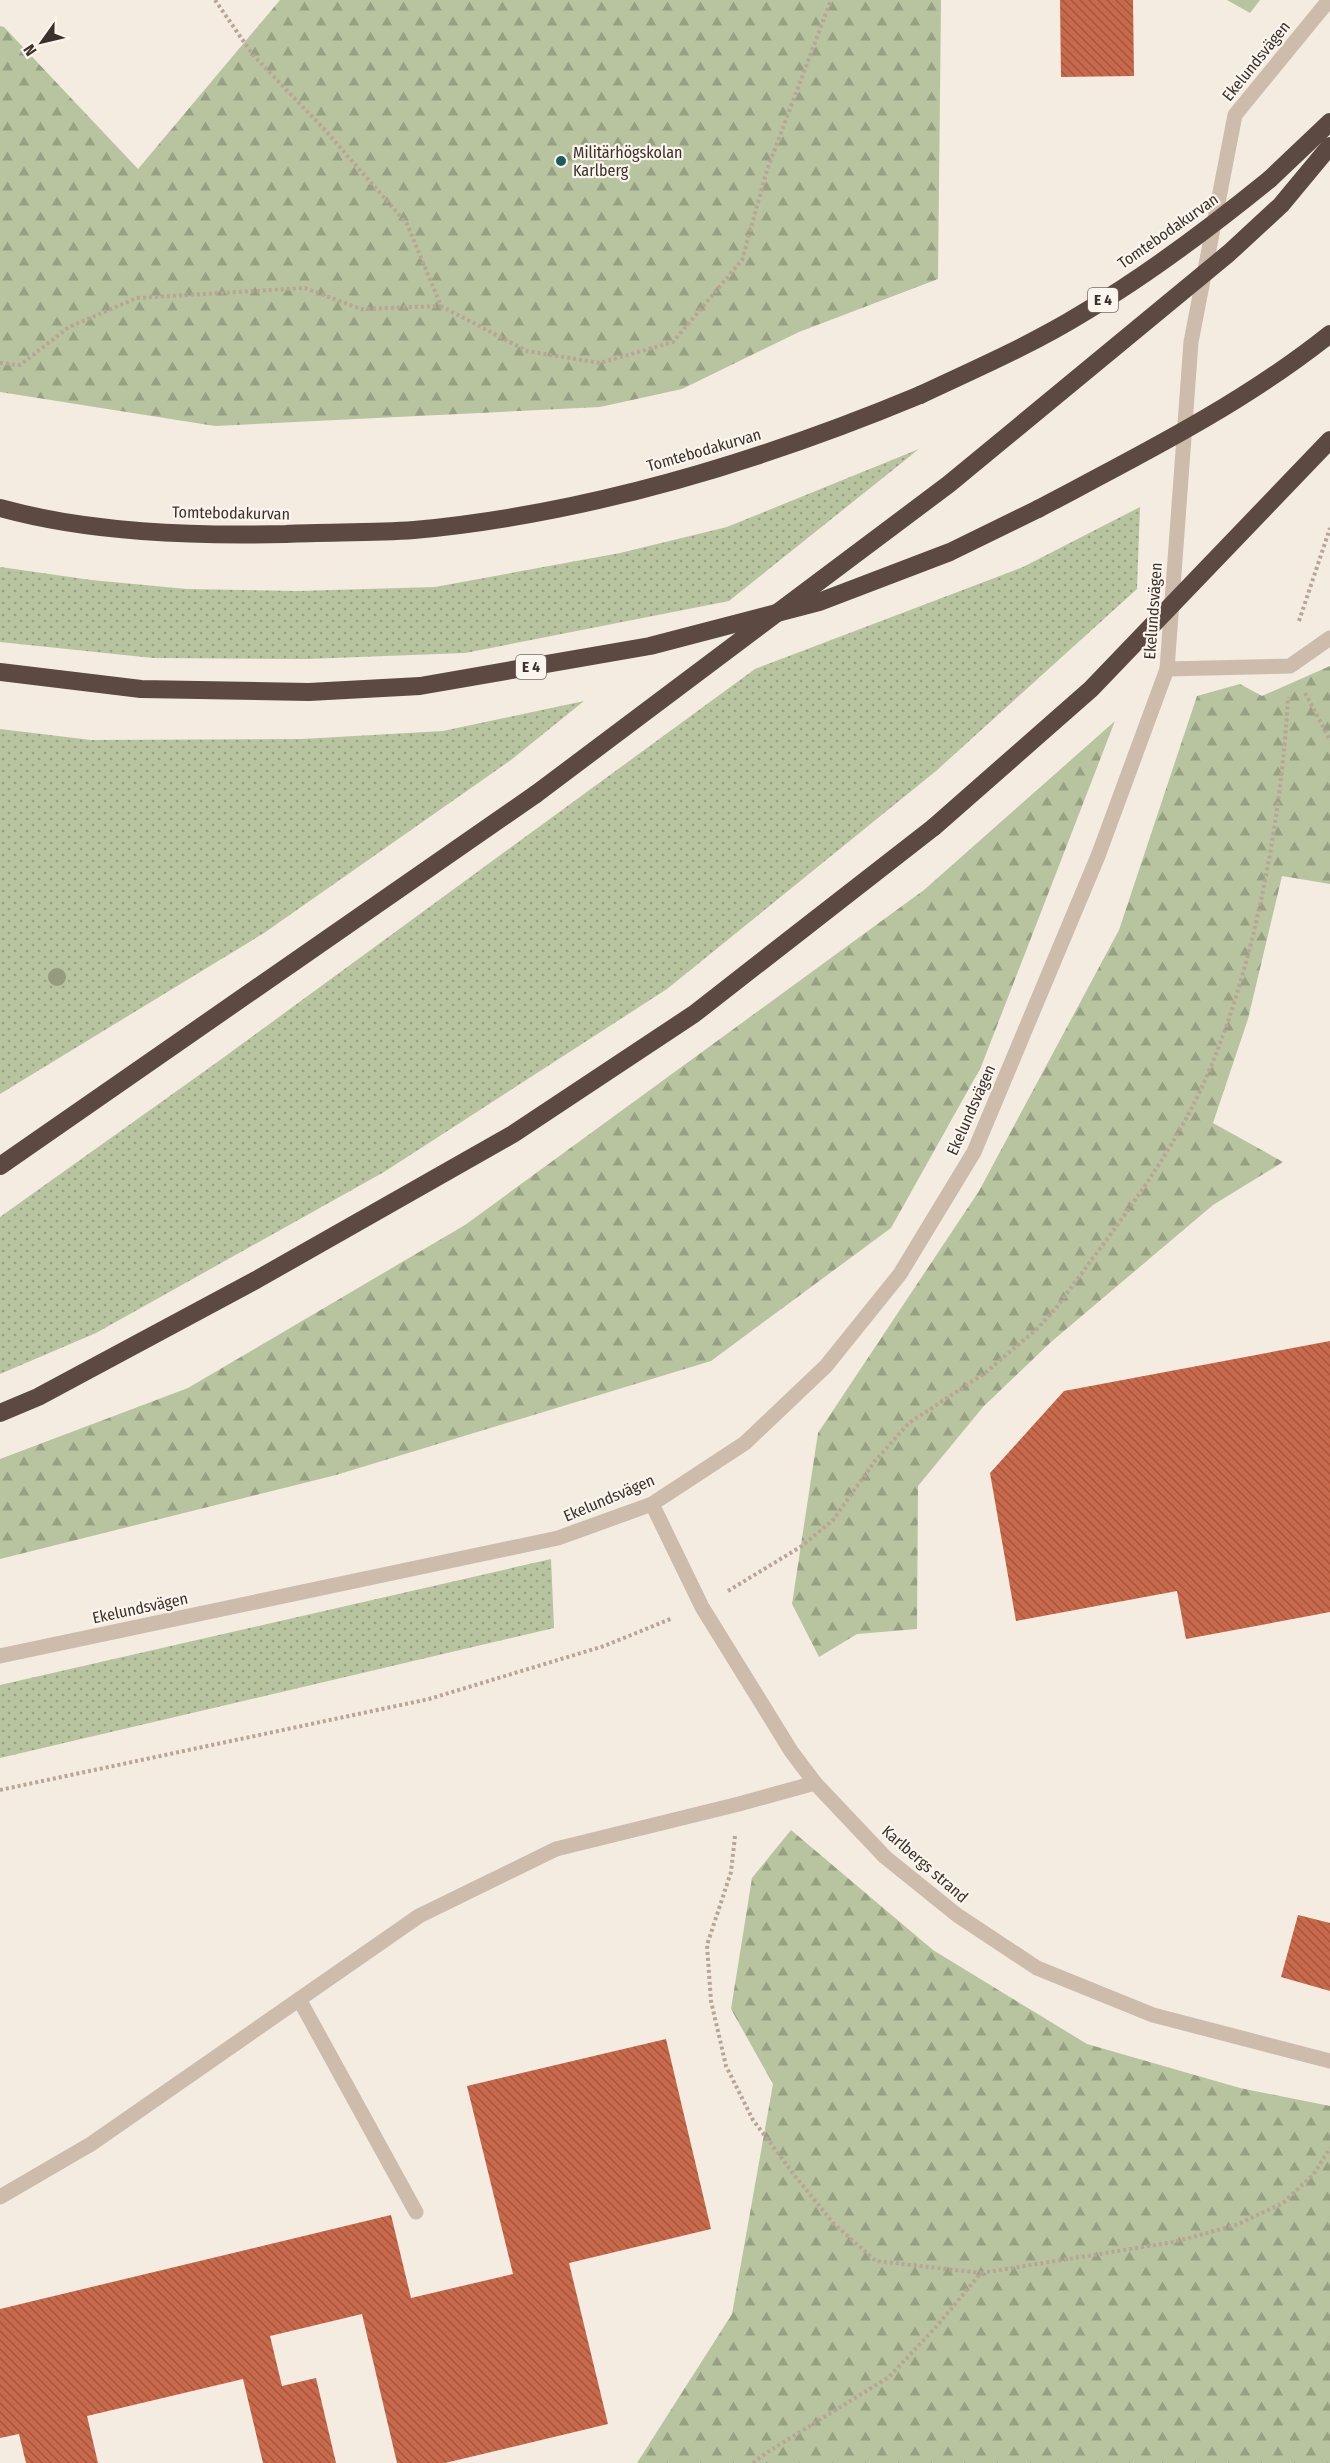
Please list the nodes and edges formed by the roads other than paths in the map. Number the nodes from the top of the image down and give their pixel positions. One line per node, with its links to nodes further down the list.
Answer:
1 (1329, 0): 8 (street, Ekelundsvägen)
2 (1330, 122): 6 (highway, Tomtebodakurvan / E 4, bridge)
3 (1330, 146): 10 (highway, bridge)
4 (1330, 334): 9 (highway, E 4, bridge)
5 (1330, 440): 11 (highway, bridge)
6 (0, 508)
7 (1330, 638): 8 (street)
8 (1167, 669): 12 (street, Ekelundsvägen)
9 (0, 672)
10 (0, 1166)
11 (0, 1413)
12 (652, 1504): 13 (street, Ekelundsvägen); 14 (street, Karlbergs strand)
13 (0, 1656)
14 (815, 1784): 15 (street); 16 (street, Karlbergs strand)
15 (299, 1999): 17 (street); 18 (street)
16 (1330, 2061)
17 (0, 2197)
18 (416, 2212)

